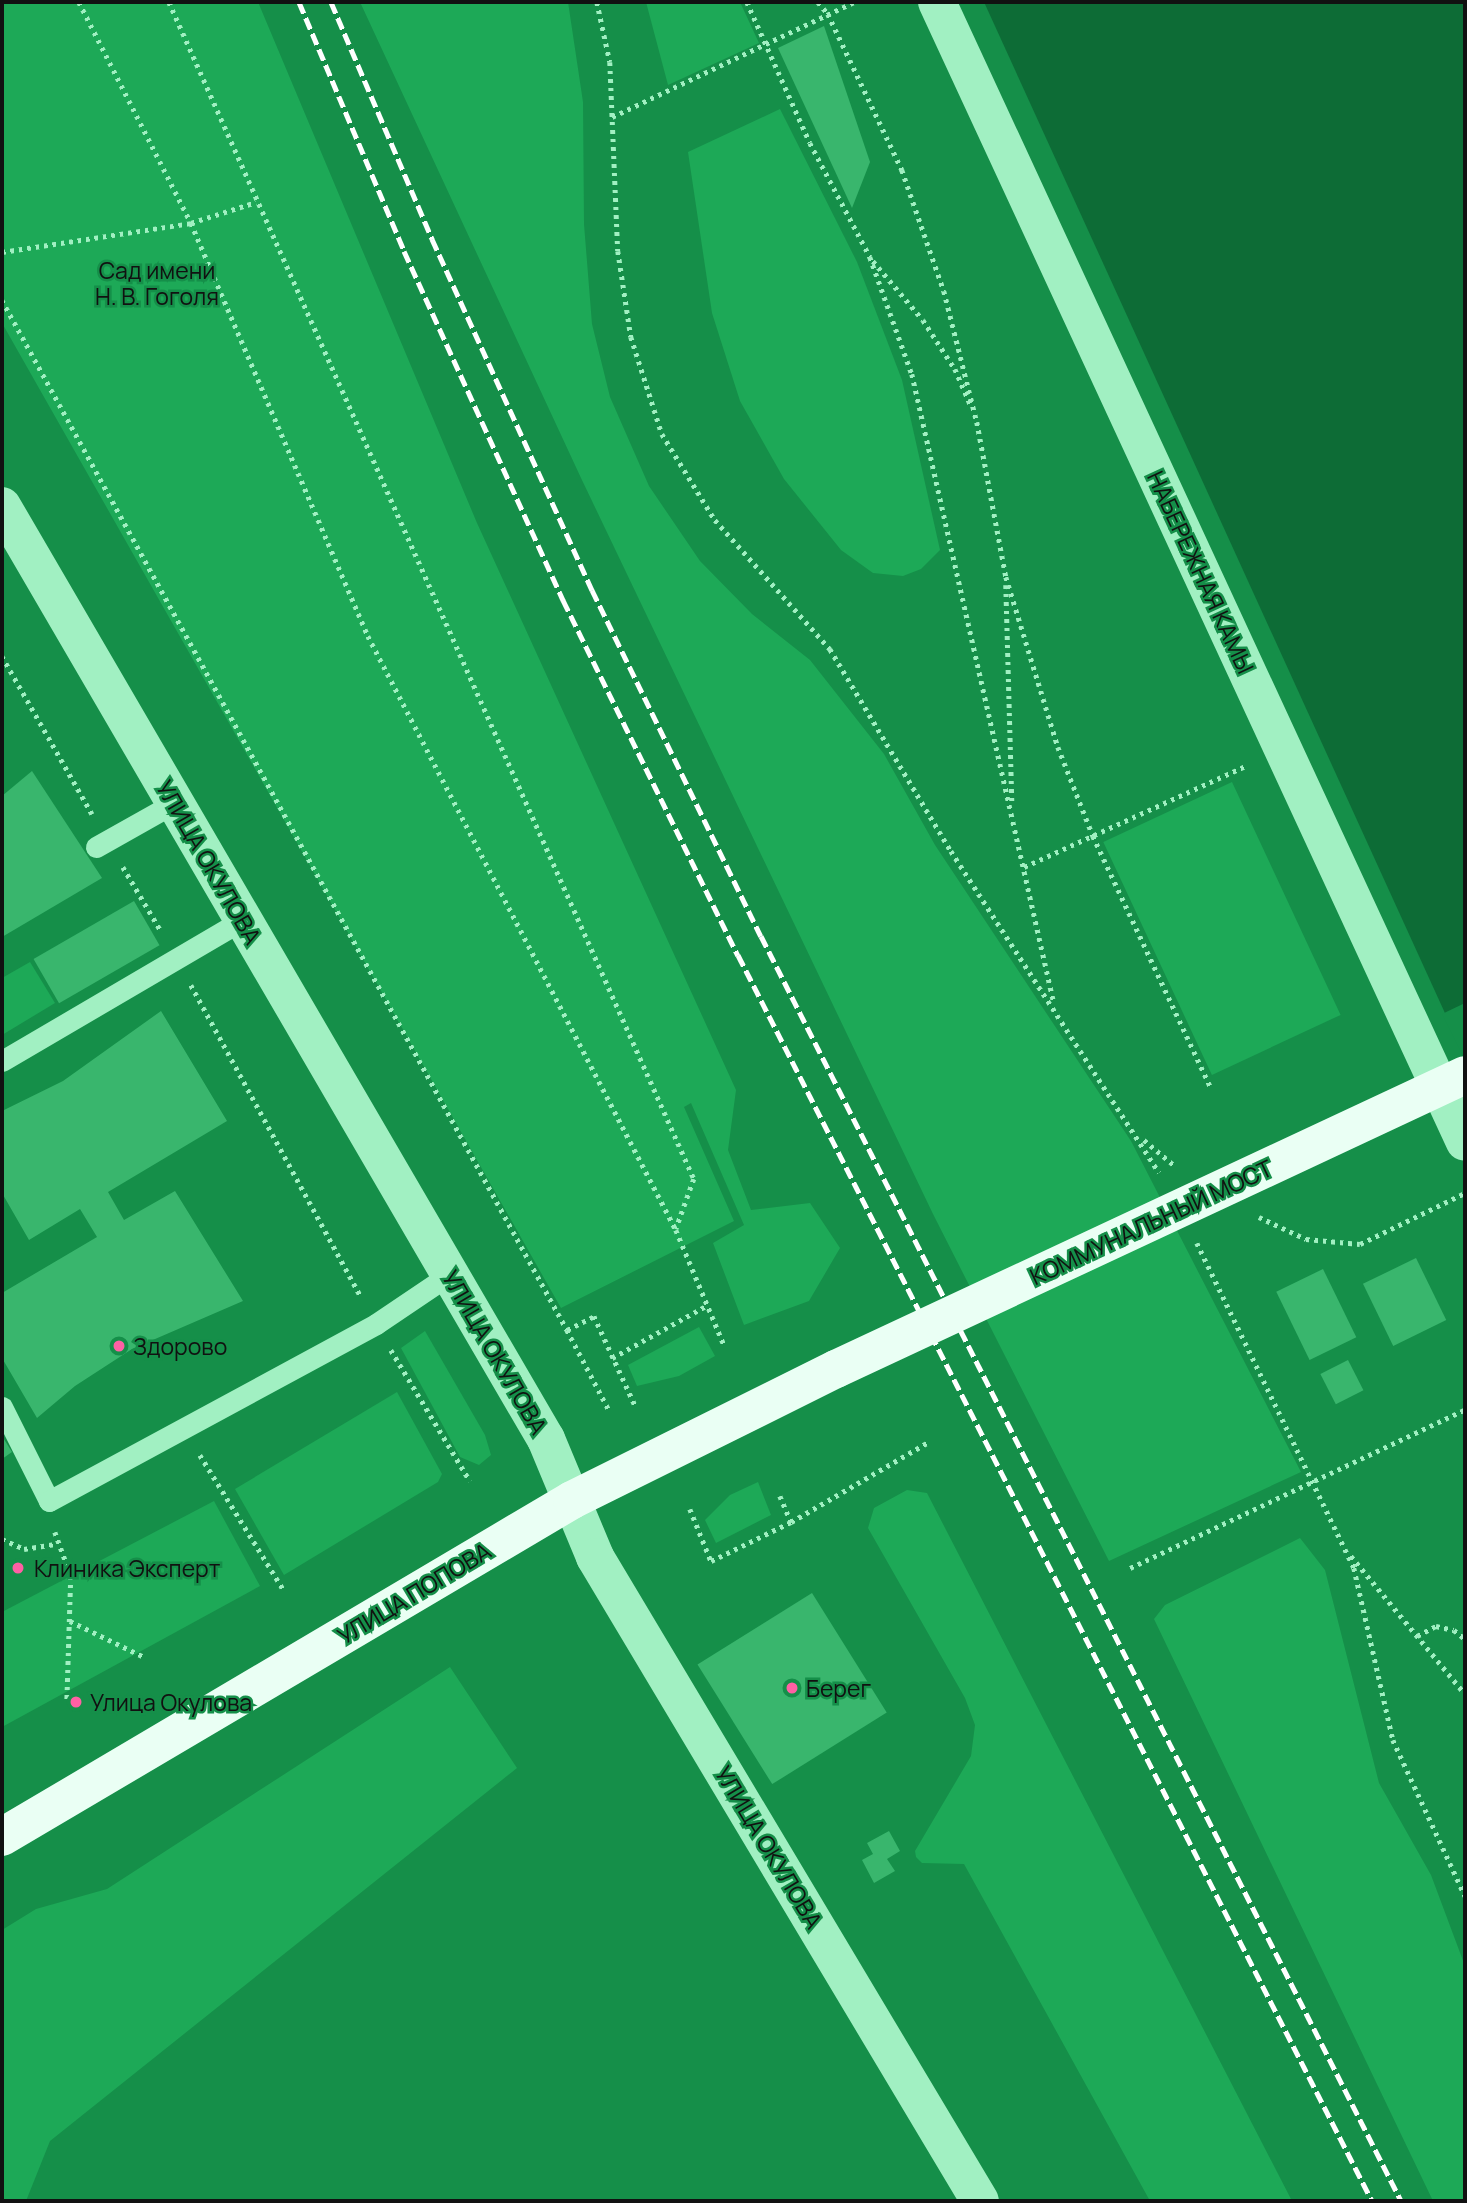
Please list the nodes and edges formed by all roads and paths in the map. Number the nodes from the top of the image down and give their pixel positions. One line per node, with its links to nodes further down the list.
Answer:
1 (79, 2): 12 (path)
2 (169, 2): 11 (path)
3 (597, 2): 10 (path)
4 (747, 2): 9 (path)
5 (818, 2): 8 (path)
6 (854, 2): 8 (path)
7 (937, 2): 20 (street, НАБЕРЕЖНАЯ КАМЫ)
8 (828, 14): 9 (path); 16 (path)
9 (766, 44): 10 (path); 14 (path)
10 (612, 117): 28 (path)
11 (256, 202): 12 (path); 38 (path)
12 (191, 223): 13 (path); 38 (path)
13 (2, 252)
14 (870, 257): 16 (path); 22 (path)
15 (2, 300): 43 (path)
16 (977, 422): 18 (path)
17 (2, 506): 21 (street, УЛИЦА ОКУЛОВА)
18 (1006, 577): 22 (path); 23 (path)
19 (2, 656): 24 (path)
20 (1283, 749): 23 (path); 33 (street, НАБЕРЕЖНАЯ КАМЫ)
21 (174, 803): 24 (lane); 26 (street, УЛИЦА ОКУЛОВА)
22 (1012, 815): 25 (path)
23 (1093, 836): 25 (path); 31 (path)
24 (102, 844): 27 (path)
25 (1024, 867): 28 (path)
26 (242, 920): 27 (lane); 40 (street, УЛИЦА ОКУЛОВА)
27 (176, 957): 29 (lane); 42 (path)
28 (1054, 1006): 32 (path)
29 (2, 1061)
30 (1465, 1075): 46 (main road, КОММУНАЛЬНЫЙ МОСТ, bridge)
31 (1210, 1086)
32 (1140, 1138): 34 (path); 35 (path)
33 (1465, 1142)
34 (1177, 1169)
35 (1167, 1186)
36 (1465, 1193): 37 (path)
37 (1255, 1216)
38 (676, 1230): 41 (path)
39 (1193, 1235): 53 (path)
40 (450, 1275): 42 (lane); 56 (street, УЛИЦА ОКУЛОВА)
41 (706, 1306): 44 (path); 45 (path)
42 (376, 1324): 51 (lane); 54 (path)
43 (568, 1330): 45 (path); 49 (path)
44 (724, 1345)
45 (612, 1358): 47 (path)
46 (836, 1369): 56 (main road, УЛИЦА ПОПОВА)
47 (635, 1405)
48 (2, 1407): 57 (lane)
49 (609, 1410)
50 (1465, 1410): 53 (path)
51 (185, 1430): 57 (lane); 64 (path)
52 (927, 1443): 59 (path)
53 (1315, 1480): 62 (path); 63 (path)
54 (470, 1481)
55 (780, 1496): 59 (path)
56 (572, 1500): 71 (main road, УЛИЦА ПОПОВА); 73 (street, УЛИЦА ОКУЛОВА)
57 (49, 1501): 61 (path)
58 (690, 1510): 59 (path)
59 (791, 1522)
60 (2, 1539): 61 (path)
61 (57, 1544): 65 (path)
62 (1346, 1550): 66 (path); 72 (path)
63 (1130, 1568)
64 (285, 1592)
65 (70, 1621): 68 (path); 70 (path)
66 (1417, 1636): 67 (path); 69 (path)
67 (1465, 1639)
68 (144, 1657)
69 (1465, 1694)
70 (67, 1702)
71 (2, 1837)
72 (1465, 1896)
73 (981, 2201)

